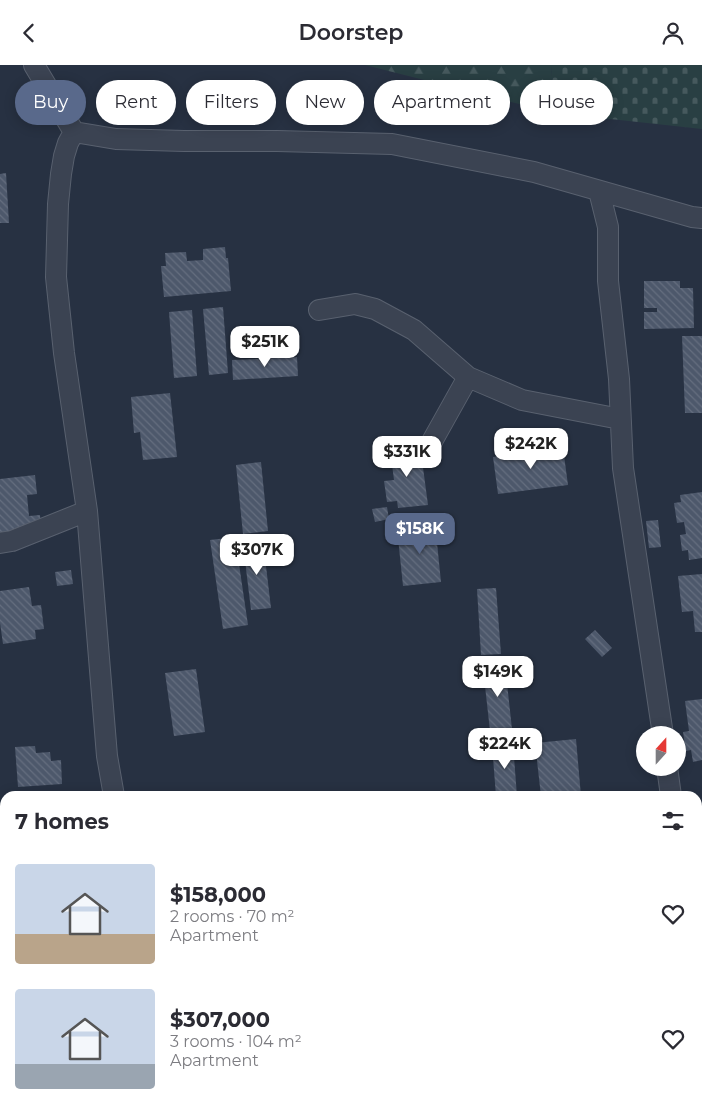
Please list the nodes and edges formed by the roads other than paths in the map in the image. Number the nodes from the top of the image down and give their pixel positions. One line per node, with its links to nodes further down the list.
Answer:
1 (34, 65): 2 (street)
2 (74, 132): 3 (street); 9 (street)
3 (600, 191): 4 (street); 7 (street)
4 (702, 218)
5 (319, 310): 6 (street)
6 (468, 377): 7 (street); 8 (street)
7 (620, 419): 11 (street)
8 (425, 454)
9 (87, 511): 10 (street); 13 (street)
10 (0, 543)
11 (662, 726)
12 (668, 776): 14 (street)
13 (113, 791)
14 (670, 791)

